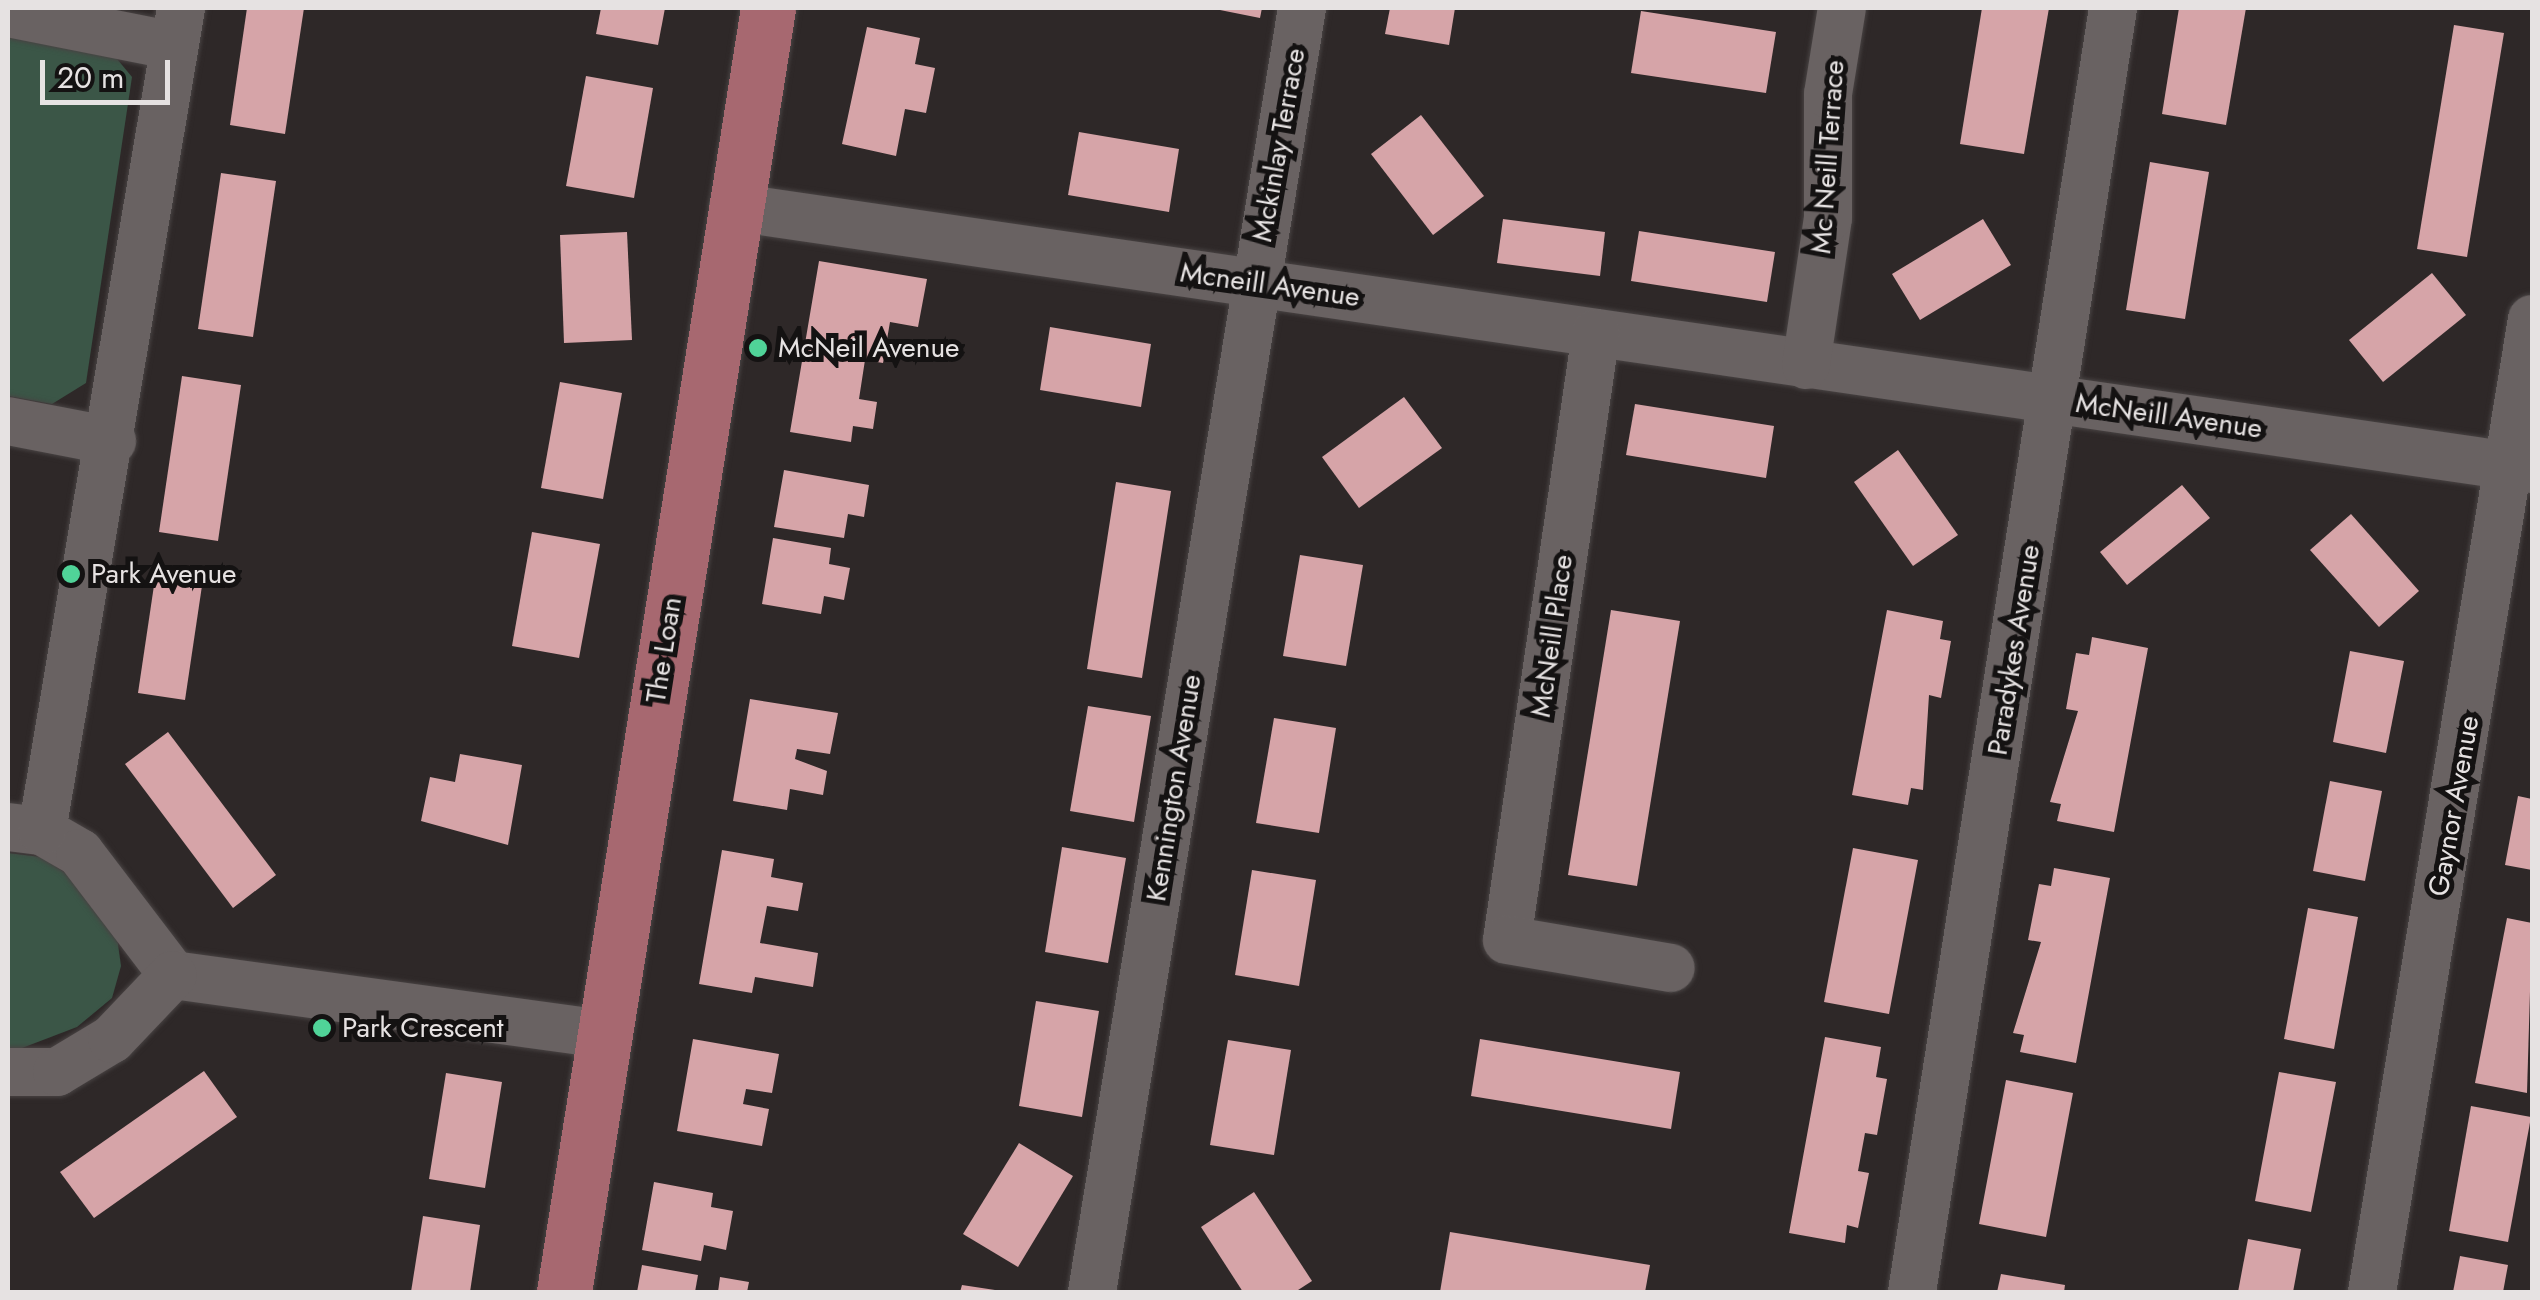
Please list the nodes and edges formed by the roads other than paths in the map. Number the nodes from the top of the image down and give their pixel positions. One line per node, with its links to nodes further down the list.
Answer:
1 (768, 8): 7 (main road, The Loan)
2 (1302, 8): 8 (street, Mckinlay Terrace)
3 (1842, 8): 11 (street, Mc Neill Terrace)
4 (2113, 8): 12 (street, Paradykes Avenue)
5 (8, 12): 6 (street)
6 (178, 27): 14 (street)
7 (733, 207): 8 (street, Mcneill Avenue); 19 (main road, The Loan)
8 (1256, 283): 10 (street, Mcneill Avenue); 22 (street, Kennington Avenue)
9 (2532, 319): 15 (street, Gaynor Avenue)
10 (1596, 333): 11 (street, Mcneill Avenue); 17 (street, McNeill Place)
11 (1806, 365): 12 (street, McNeill Avenue)
12 (2053, 400): 15 (street, McNeill Avenue); 23 (street, Paradykes Avenue)
13 (8, 421): 14 (street)
14 (112, 441): 16 (street)
15 (2522, 468): 24 (street, Gaynor Avenue)
16 (25, 829): 18 (street)
17 (1671, 968)
18 (173, 976): 19 (street); 20 (street)
19 (603, 1034): 21 (main road, The Loan)
20 (8, 1072)
21 (564, 1292)
22 (1092, 1292)
23 (1912, 1292)
24 (2372, 1292)

